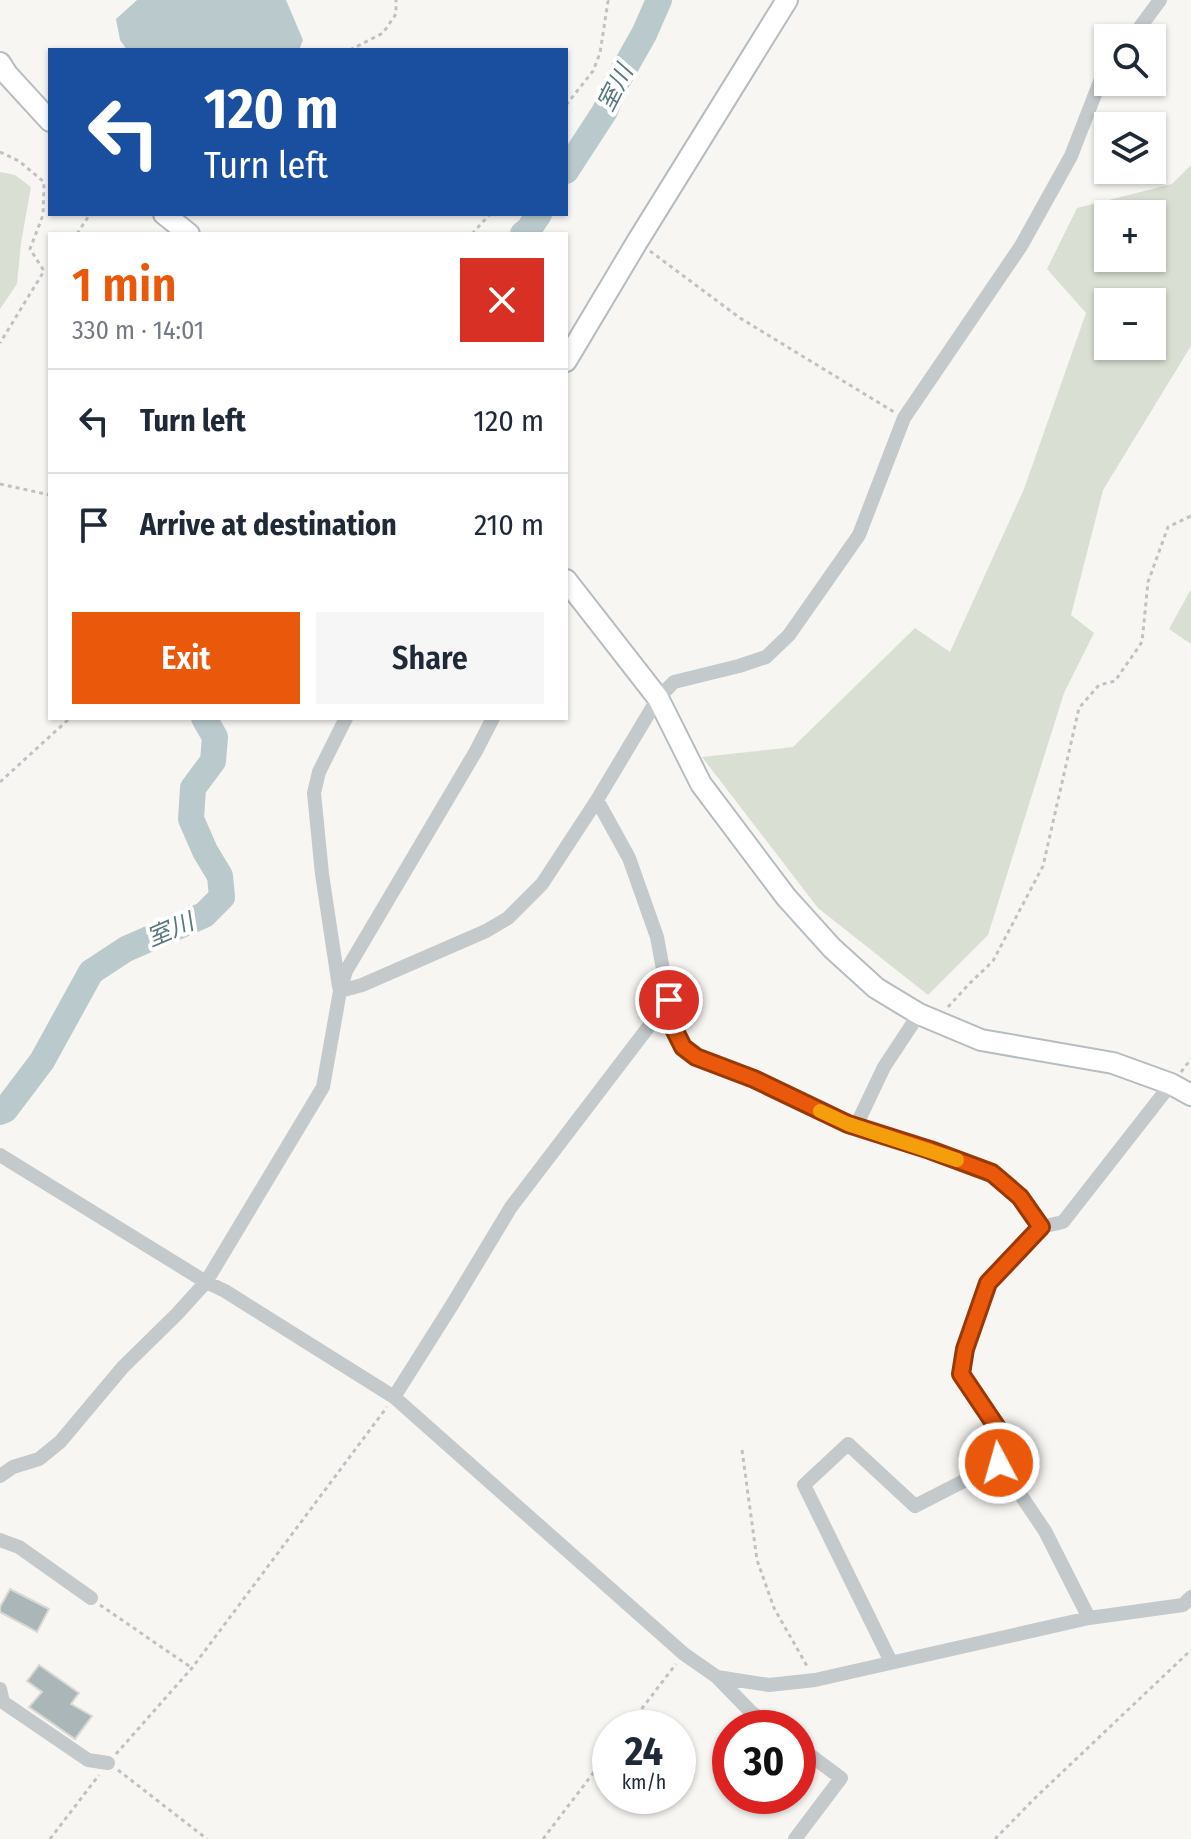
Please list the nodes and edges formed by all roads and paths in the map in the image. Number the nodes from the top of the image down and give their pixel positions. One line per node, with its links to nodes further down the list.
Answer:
1 (396, 0): 6 (path)
2 (606, 0): 9 (path)
3 (787, 0): 16 (street)
4 (1160, 0): 5 (street)
5 (1142, 24)
6 (354, 48)
7 (0, 63): 10 (street)
8 (1094, 96): 21 (street)
9 (568, 102)
10 (48, 119)
11 (0, 152): 18 (path)
12 (166, 216): 14 (street)
13 (488, 216): 15 (path)
14 (186, 232)
15 (474, 232)
16 (637, 242): 20 (street); 21 (path)
17 (48, 268): 18 (path)
18 (44, 271): 19 (path)
19 (0, 343)
20 (568, 358)
21 (904, 418): 26 (street)
22 (0, 484): 23 (path)
23 (48, 495)
24 (1191, 516): 34 (path)
25 (568, 583): 26 (street)
26 (658, 698): 31 (street); 35 (street)
27 (68, 720): 30 (path)
28 (345, 720): 32 (street)
29 (492, 720): 32 (street)
30 (0, 782)
31 (597, 800): 32 (street); 33 (street)
32 (340, 991): 41 (street)
33 (669, 1000): 38 (street); 42 (street)
34 (949, 1006)
35 (919, 1014): 36 (street); 38 (street)
36 (1171, 1084): 37 (street); 40 (street)
37 (1191, 1095)
38 (856, 1126): 40 (street)
39 (0, 1155): 41 (street)
40 (1041, 1227): 44 (street)
41 (206, 1282): 42 (street); 45 (street)
42 (394, 1397): 51 (street); 53 (path)
43 (742, 1450): 55 (path)
44 (999, 1463): 49 (street); 52 (street)
45 (0, 1476)
46 (0, 1540): 48 (street)
47 (1191, 1597): 49 (street)
48 (91, 1598): 53 (path)
49 (1089, 1618): 52 (street)
50 (1191, 1650): 68 (path)
51 (684, 1654): 54 (street); 57 (path)
52 (891, 1662): 55 (street)
53 (192, 1668): 60 (path)
54 (717, 1677): 55 (street); 58 (street)
55 (815, 1680)
56 (0, 1689): 60 (street)
57 (641, 1710)
58 (749, 1710)
59 (816, 1759): 62 (street)
60 (108, 1763): 64 (path); 65 (path)
61 (592, 1775): 66 (path)
62 (816, 1811)
63 (814, 1814): 67 (street)
64 (50, 1839)
65 (207, 1839)
66 (543, 1839)
67 (795, 1839)
68 (995, 1839)

